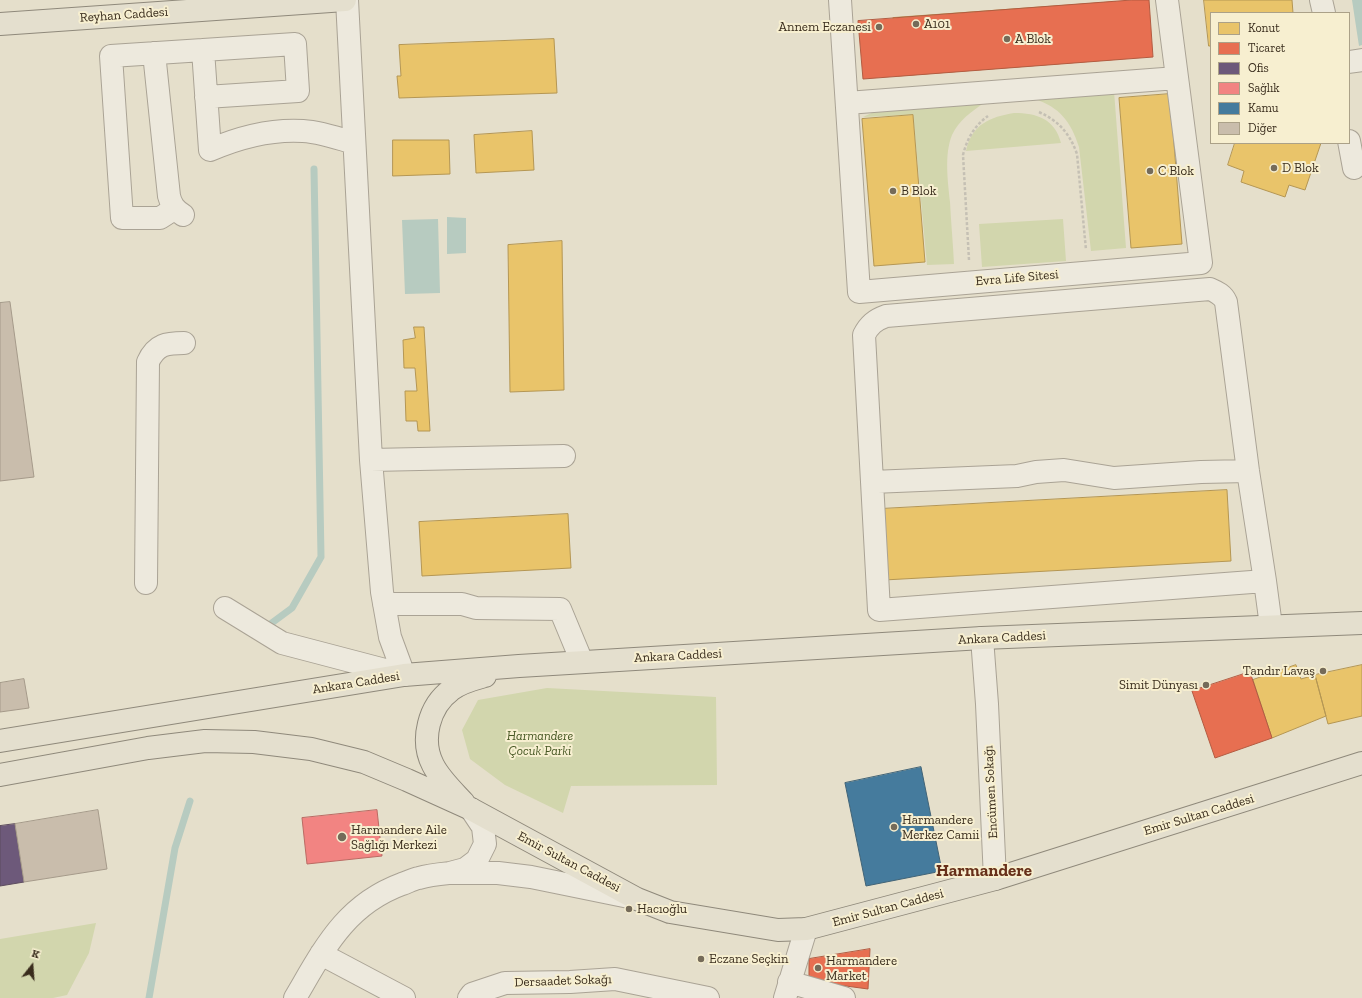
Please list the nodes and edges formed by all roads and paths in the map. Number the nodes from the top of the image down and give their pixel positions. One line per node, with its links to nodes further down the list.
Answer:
1 (346, 0): 6 (main road, Reyhan Caddesi); 16 (street)
2 (840, 0): 13 (street, Evra Life Sitesi)
3 (1167, 0): 11 (street, Evra Life Sitesi)
4 (1321, 0): 5 (street)
5 (1324, 12)
6 (0, 24)
7 (203, 50): 8 (street); 12 (street); 12 (street)
8 (154, 53): 8 (street)
9 (1362, 60): 10 (street)
10 (1350, 62)
11 (1177, 78): 13 (street); 19 (street, Evra Life Sitesi)
12 (206, 97): 16 (street)
13 (847, 103): 20 (street, Evra Life Sitesi)
14 (1034, 110): 19 (path)
15 (994, 113): 20 (path)
16 (354, 143): 23 (street)
17 (1350, 144): 18 (street)
18 (1354, 168)
19 (1088, 272): 20 (street, Evra Life Sitesi)
20 (970, 282)
21 (184, 343): 27 (street)
22 (564, 456): 23 (street)
23 (371, 460): 28 (street)
24 (1248, 471): 25 (street); 25 (street); 26 (street)
25 (872, 482): 26 (street)
26 (1266, 582): 31 (street)
27 (146, 583)
28 (384, 604): 33 (street); 35 (street)
29 (225, 608): 35 (street)
30 (1362, 623): 31 (main road, Ankara Caddesi)
31 (1271, 626): 32 (main road, Ankara Caddesi)
32 (982, 638): 33 (main road, Ankara Caddesi); 41 (street, Encümen Sokağı)
33 (582, 662): 34 (main road, Ankara Caddesi)
34 (519, 666): 35 (main road, Ankara Caddesi); 39 (main road)
35 (404, 675): 36 (main road, Ankara Caddesi)
36 (0, 741)
37 (1362, 763): 41 (main road, Emir Sultan Caddesi)
38 (0, 775): 39 (main road)
39 (471, 809): 40 (street); 42 (main road, Emir Sultan Caddesi)
40 (450, 873): 42 (street); 44 (street)
41 (996, 878): 43 (main road, Emir Sultan Caddesi)
42 (638, 899): 43 (main road, Emir Sultan Caddesi)
43 (806, 930): 45 (street)
44 (320, 954): 46 (street); 47 (street)
45 (787, 990): 50 (street)
46 (295, 998)
47 (404, 998)
48 (469, 998): 49 (street, Dersaadet Sokağı)
49 (708, 998)
50 (844, 998)

